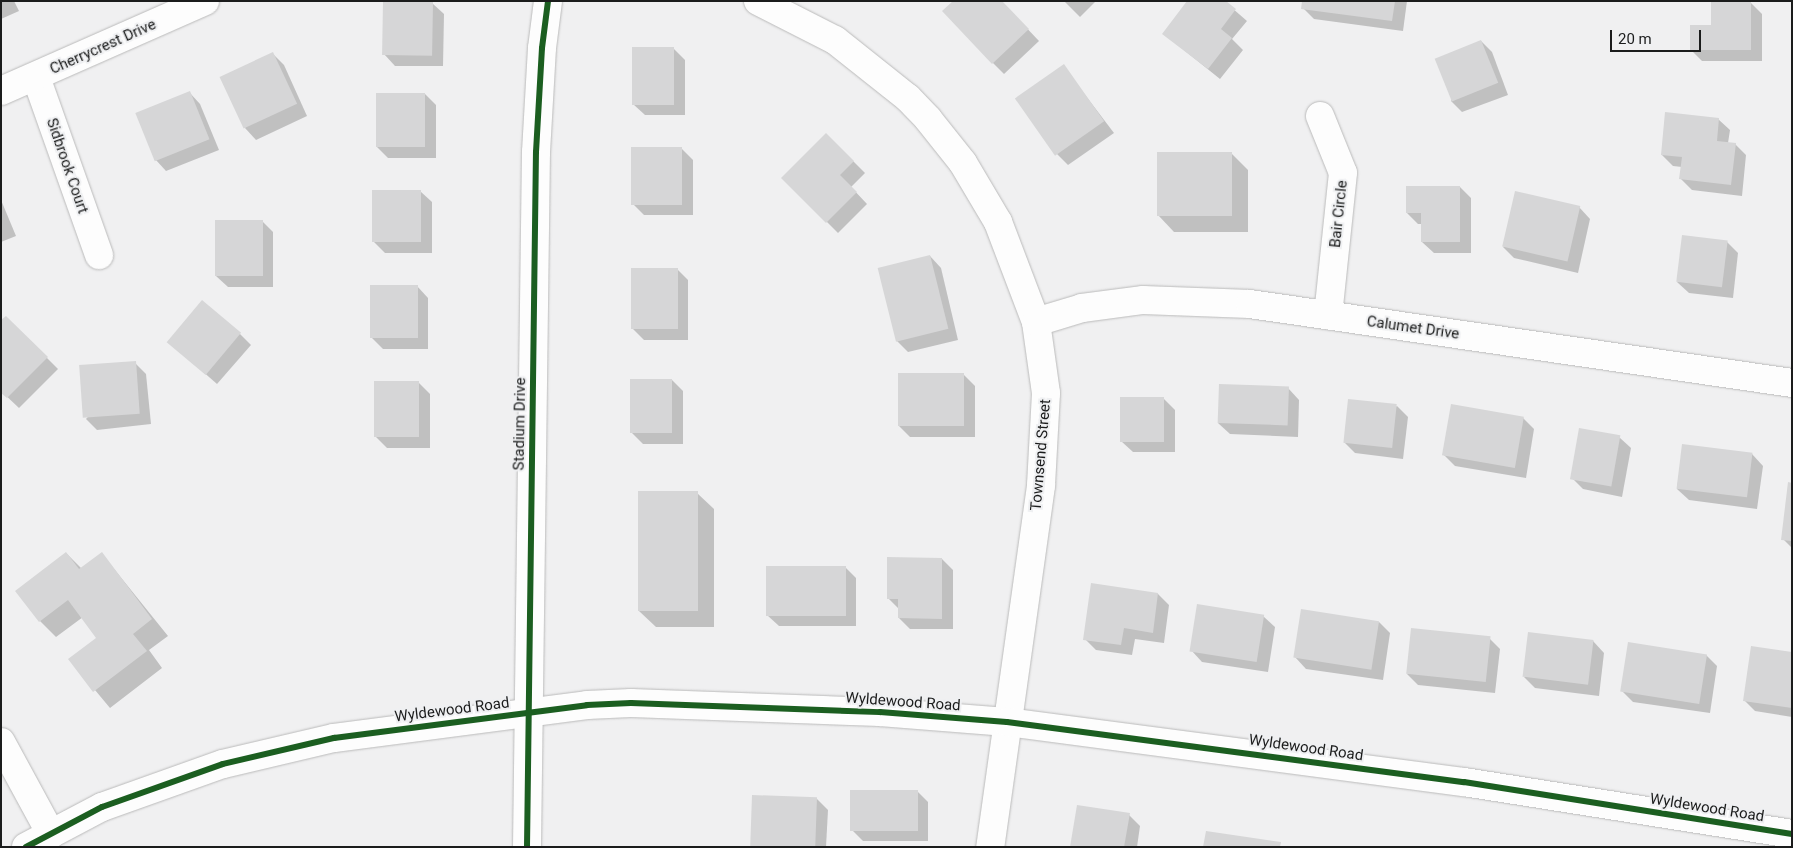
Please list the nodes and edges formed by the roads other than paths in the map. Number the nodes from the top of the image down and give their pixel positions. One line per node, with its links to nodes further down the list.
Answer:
1 (204, 1): 4 (street, Cherrycrest Drive)
2 (548, 1): 11 (street, Stadium Drive)
3 (758, 1): 9 (street, Townsend Street)
4 (36, 77): 5 (street, Cherrycrest Drive); 7 (street, Sidbrook Court)
5 (1, 92)
6 (1320, 116): 8 (street, Bair Circle)
7 (99, 255)
8 (1328, 315): 9 (street, Calumet Drive); 10 (street, Calumet Drive)
9 (1036, 322): 12 (street, Townsend Street)
10 (1792, 382)
11 (528, 713): 12 (street, Wyldewood Road); 14 (street, Wyldewood Road); 17 (street, Stadium Drive)
12 (1007, 722): 15 (street, Wyldewood Road); 18 (street, Townsend Street)
13 (1, 742): 14 (street)
14 (51, 834): 16 (street, Wyldewood Road)
15 (1792, 834)
16 (26, 847)
17 (526, 847)
18 (990, 847)

